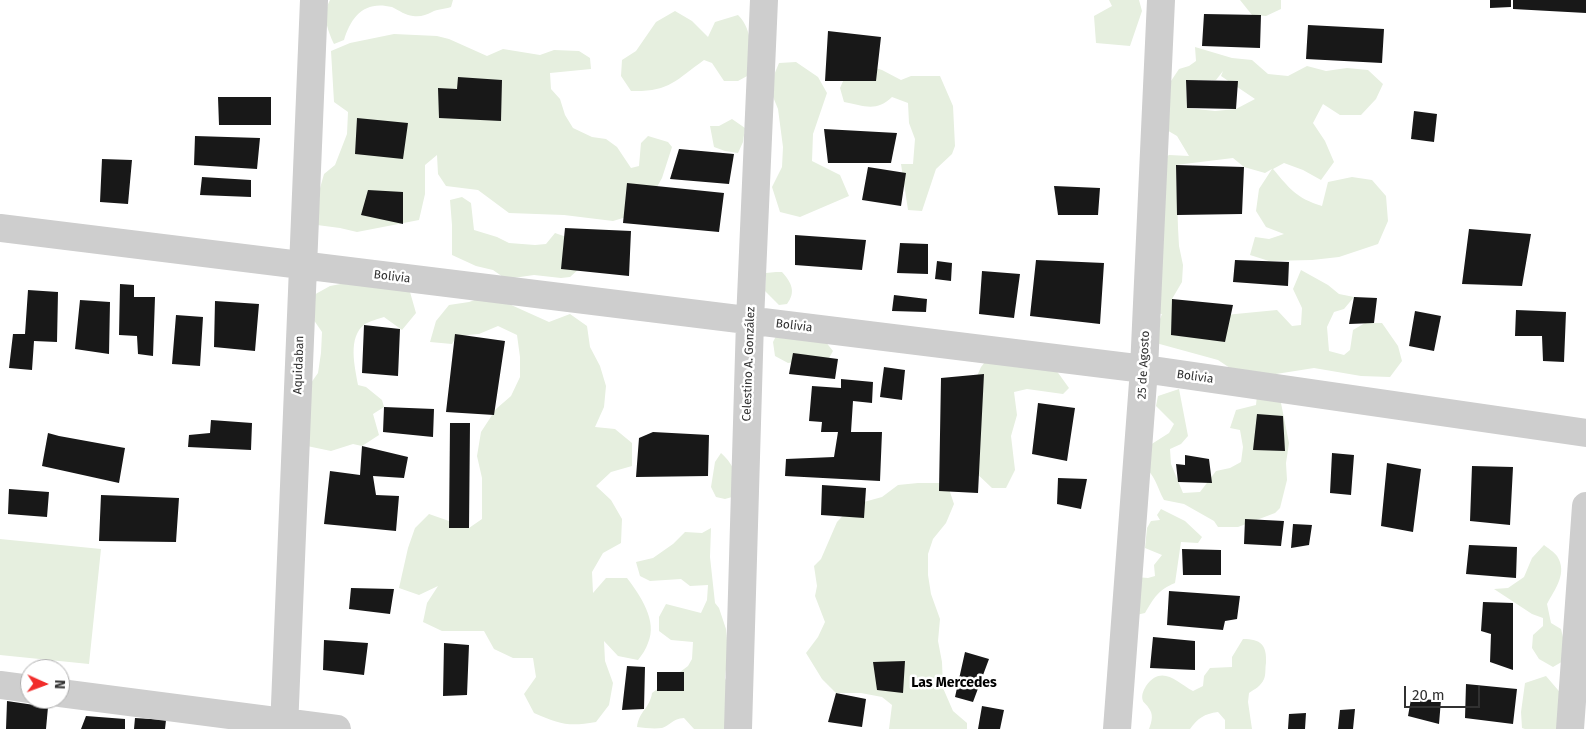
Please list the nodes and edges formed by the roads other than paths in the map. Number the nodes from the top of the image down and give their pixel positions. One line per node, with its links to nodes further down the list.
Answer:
1 (314, 0): 5 (street, Aquidaban)
2 (764, 0): 6 (street, Celestino A. González)
3 (1161, 0): 7 (street, 25 de Agosto)
4 (0, 228): 5 (street, Bolivia)
5 (304, 266): 6 (street, Bolivia); 13 (street, Aquidaban)
6 (750, 321): 7 (street, Bolivia); 15 (street, Celestino A. González)
7 (1144, 369): 8 (street, Bolivia); 16 (street, 25 de Agosto)
8 (1586, 433)
9 (1586, 506): 17 (street)
10 (0, 685): 11 (street)
11 (20, 688)
12 (70, 694): 13 (street)
13 (284, 726): 14 (street)
14 (337, 729)
15 (738, 729)
16 (1117, 729)
17 (1570, 729)

